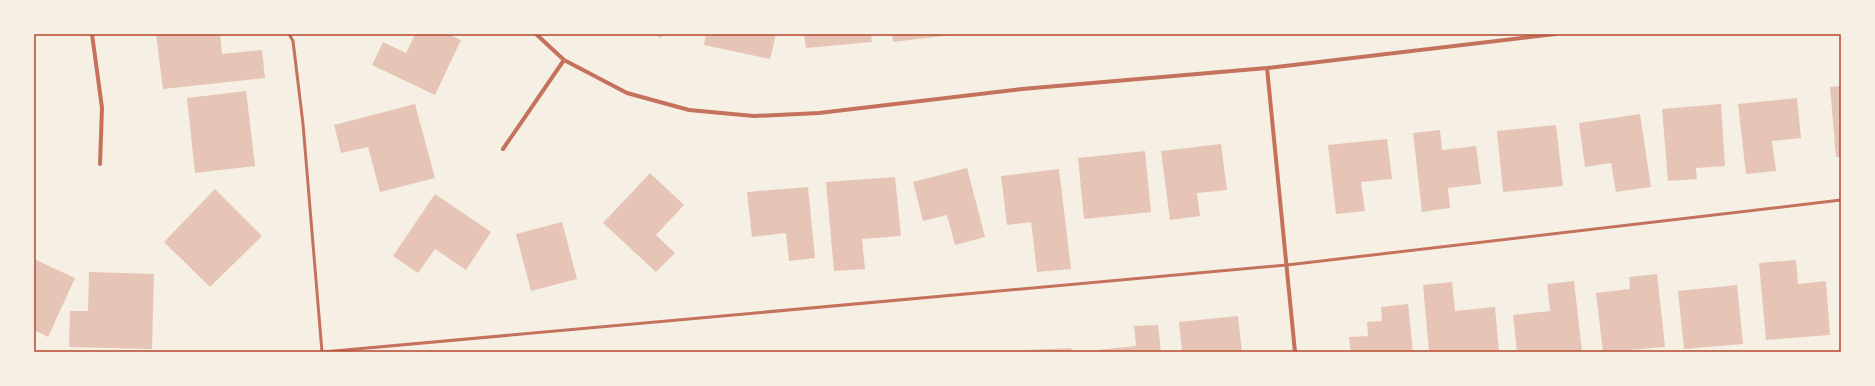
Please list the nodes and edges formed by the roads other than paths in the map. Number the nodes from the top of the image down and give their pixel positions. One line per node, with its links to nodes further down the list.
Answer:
1 (92, 34): 8 (street)
2 (289, 34): 11 (lane)
3 (536, 34): 5 (street)
4 (1556, 34): 6 (street)
5 (564, 60): 6 (street); 7 (street)
6 (1267, 68): 10 (street)
7 (503, 149)
8 (100, 164)
9 (1841, 200): 10 (lane)
10 (1287, 265): 11 (lane); 12 (street)
11 (322, 352)
12 (1296, 352)

